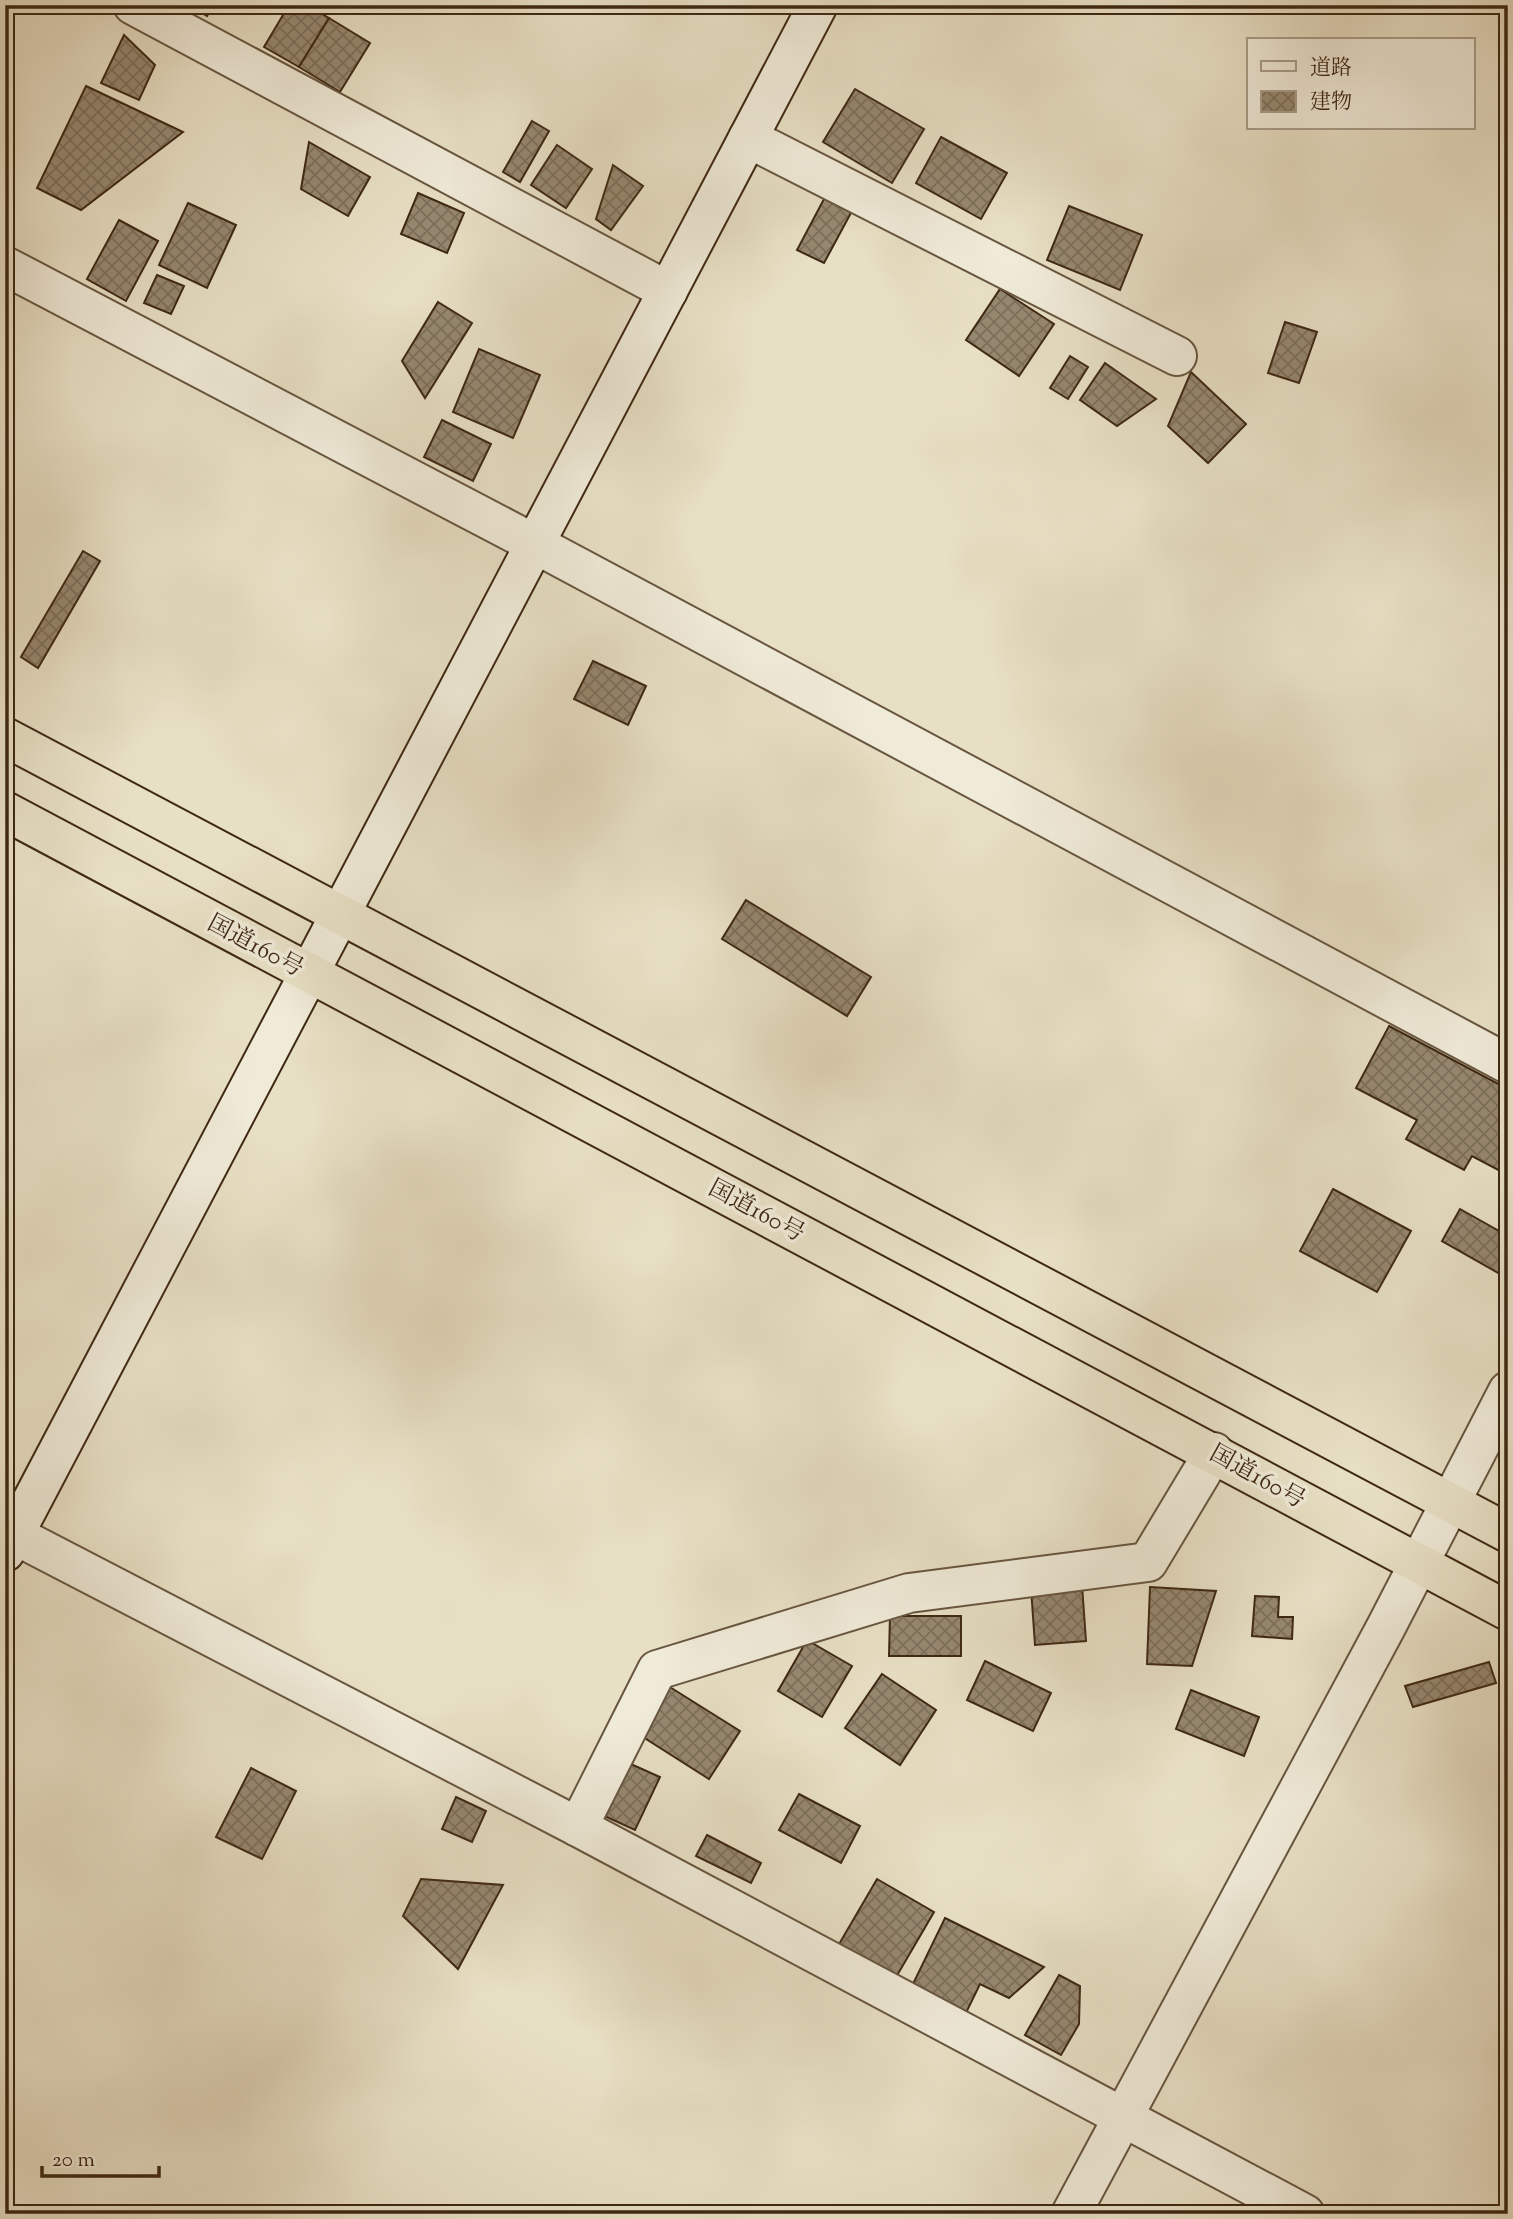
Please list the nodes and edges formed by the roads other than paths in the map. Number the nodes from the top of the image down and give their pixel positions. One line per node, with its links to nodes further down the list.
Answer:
1 (133, 5): 5 (street)
2 (818, 5): 3 (street)
3 (748, 138): 5 (street); 6 (street)
4 (5, 266): 7 (street)
5 (668, 291): 7 (street)
6 (1177, 356)
7 (535, 544): 10 (street); 12 (street)
8 (5, 737): 10 (highway)
9 (5, 811): 11 (highway, 国道160号)
10 (341, 913): 11 (street); 15 (highway)
11 (311, 974): 14 (highway, 国道160号); 17 (street)
12 (1508, 1064)
13 (1508, 1391): 15 (street)
14 (1214, 1452): 18 (highway, 国道160号); 20 (street)
15 (1450, 1502): 16 (highway); 18 (street)
16 (1508, 1533)
17 (8, 1539): 20 (street)
18 (1419, 1564): 19 (highway, 国道160号); 21 (street)
19 (1508, 1611)
20 (578, 1827): 21 (street)
21 (1123, 2116): 22 (street); 23 (street)
22 (1071, 2214)
23 (1305, 2214)

